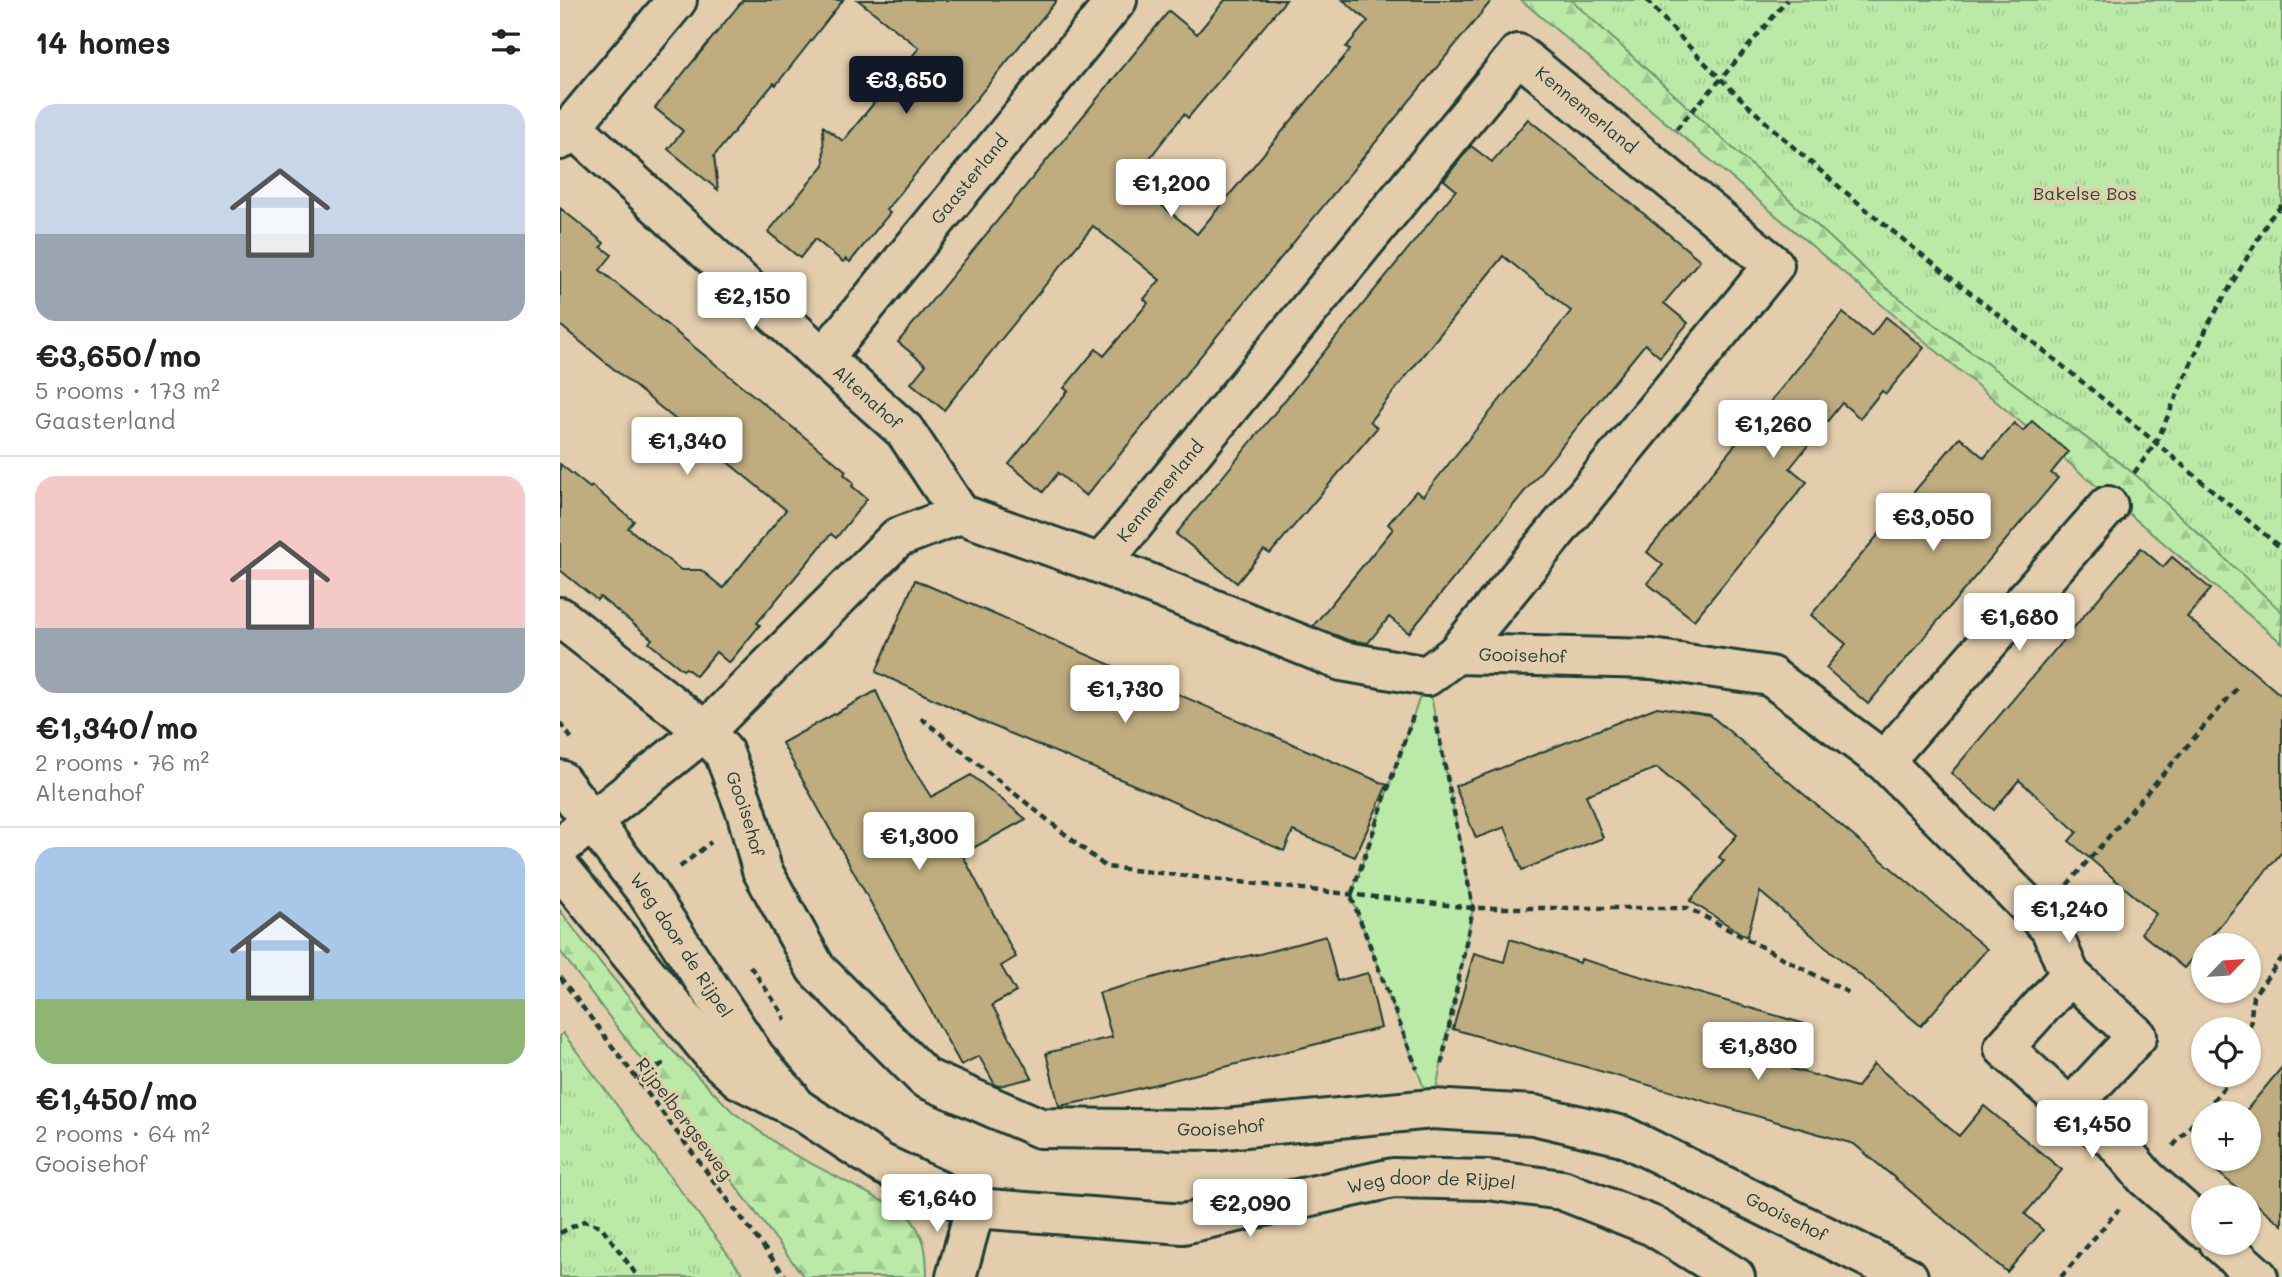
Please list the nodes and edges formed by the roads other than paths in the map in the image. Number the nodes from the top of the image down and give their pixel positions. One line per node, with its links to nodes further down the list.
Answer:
1 (677, 0): 3 (street, Altenahof)
2 (1117, 0): 4 (street, Gaasterland)
3 (566, 133): 4 (street, Altenahof)
4 (823, 358): 6 (street, Altenahof)
5 (2108, 506): 11 (street)
6 (960, 514): 7 (street, Gooisehof); 10 (street)
7 (1101, 564): 9 (street, Gooisehof); 9 (street, Kennemerland)
8 (560, 617): 10 (street)
9 (1441, 665): 11 (street, Gooisehof)
10 (705, 731): 13 (street); 24 (street, Gooisehof)
11 (1884, 761): 16 (street, Gooisehof)
12 (560, 780): 13 (street, Weg door de Rijpel)
13 (591, 822): 14 (street); 18 (street, Weg door de Rijpel)
14 (560, 847)
15 (560, 868): 18 (street, Weg door de Rijpel)
16 (2070, 975): 17 (street); 17 (street, Gooisehof)
17 (2070, 1108): 20 (street)
18 (800, 1110): 19 (street, Weg door de Rijpel)
19 (975, 1208): 22 (street); 23 (street, Weg door de Rijpel)
20 (2191, 1217)
21 (2233, 1255): 25 (street)
22 (956, 1277)
23 (1735, 1277)
24 (1908, 1277)
25 (2258, 1277)

